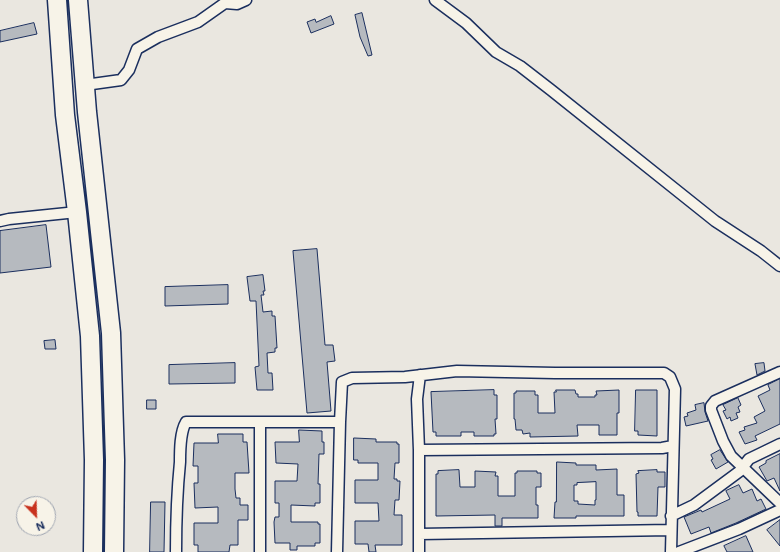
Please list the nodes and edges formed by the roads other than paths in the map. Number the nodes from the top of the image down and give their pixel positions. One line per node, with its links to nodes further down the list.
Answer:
1 (57, 0): 6 (highway)
2 (78, 0): 5 (highway)
3 (246, 0): 7 (street)
4 (435, 0): 10 (street)
5 (81, 42): 6 (highway); 7 (highway)
6 (60, 43): 8 (highway)
7 (85, 85): 25 (highway)
8 (77, 212): 9 (street); 24 (highway)
9 (0, 221)
10 (780, 266)
11 (780, 372): 18 (street)
12 (420, 375): 14 (street); 16 (street); 17 (street)
13 (260, 422): 14 (street); 26 (street); 27 (street)
14 (340, 422): 28 (street)
15 (780, 444): 18 (street)
16 (673, 446): 17 (street); 21 (street)
17 (419, 450): 23 (street)
18 (743, 467): 19 (street); 21 (street)
19 (780, 504)
20 (780, 510): 31 (street)
21 (671, 516): 22 (street)
22 (671, 530): 23 (street); 30 (street)
23 (419, 534): 29 (street)
24 (94, 552)
25 (114, 552)
26 (176, 552)
27 (260, 552)
28 (338, 552)
29 (419, 552)
30 (671, 552)
31 (679, 552)

